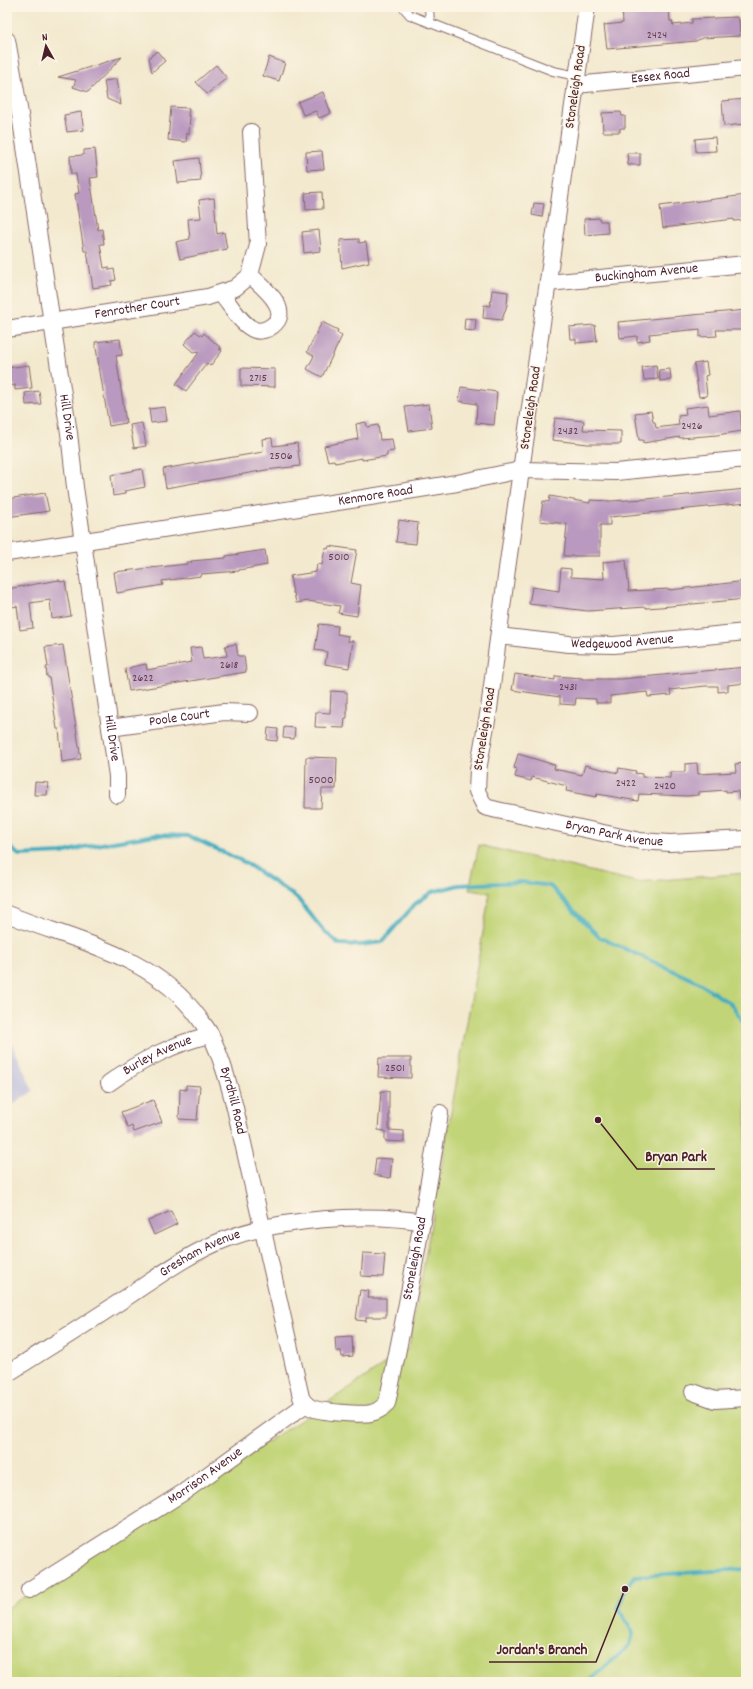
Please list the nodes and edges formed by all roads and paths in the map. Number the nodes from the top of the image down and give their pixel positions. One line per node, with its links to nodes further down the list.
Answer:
1 (403, 7): 4 (lane)
2 (429, 7): 4 (lane)
3 (587, 7): 7 (street, Stoneleigh Road)
4 (430, 23): 7 (lane)
5 (7, 40): 8 (street, Hill Drive)
6 (746, 68): 7 (street, Essex Road)
7 (574, 82): 12 (street, Stoneleigh Road)
8 (11, 85): 14 (street, Hill Drive)
9 (251, 132): 11 (street)
10 (746, 264): 12 (street, Buckingham Avenue)
11 (250, 275): 13 (street, Fenrother Court); 13 (street)
12 (548, 284): 17 (street, Stoneleigh Road)
13 (221, 294): 14 (street, Fenrother Court)
14 (52, 322): 15 (street, Fenrother Court); 18 (street, Hill Drive)
15 (7, 329)
16 (746, 459): 17 (street, Kenmore Road)
17 (521, 470): 18 (street, Kenmore Road); 21 (street, Stoneleigh Road)
18 (83, 541): 19 (street, Kenmore Road); 23 (street, Hill Drive)
19 (7, 553)
20 (746, 632): 21 (street, Wedgewood Avenue)
21 (499, 636): 25 (street, Stoneleigh Road)
22 (250, 713): 23 (street, Poole Court)
23 (110, 728): 24 (street, Hill Drive)
24 (117, 796)
25 (485, 807): 26 (street, Bryan Park Avenue)
26 (746, 839)
27 (7, 914): 28 (street, Byrdhill Road)
28 (211, 1035): 29 (street, Burley Avenue); 32 (street, Byrdhill Road)
29 (109, 1083)
30 (440, 1113): 31 (street, Stoneleigh Road)
31 (422, 1222): 32 (street, Gresham Avenue); 36 (street, Stoneleigh Road)
32 (262, 1228): 33 (street, Gresham Avenue); 36 (street, Byrdhill Road)
33 (7, 1374)
34 (693, 1392): 35 (street)
35 (746, 1398)
36 (306, 1404): 37 (street, Morrison Avenue)
37 (29, 1590)

